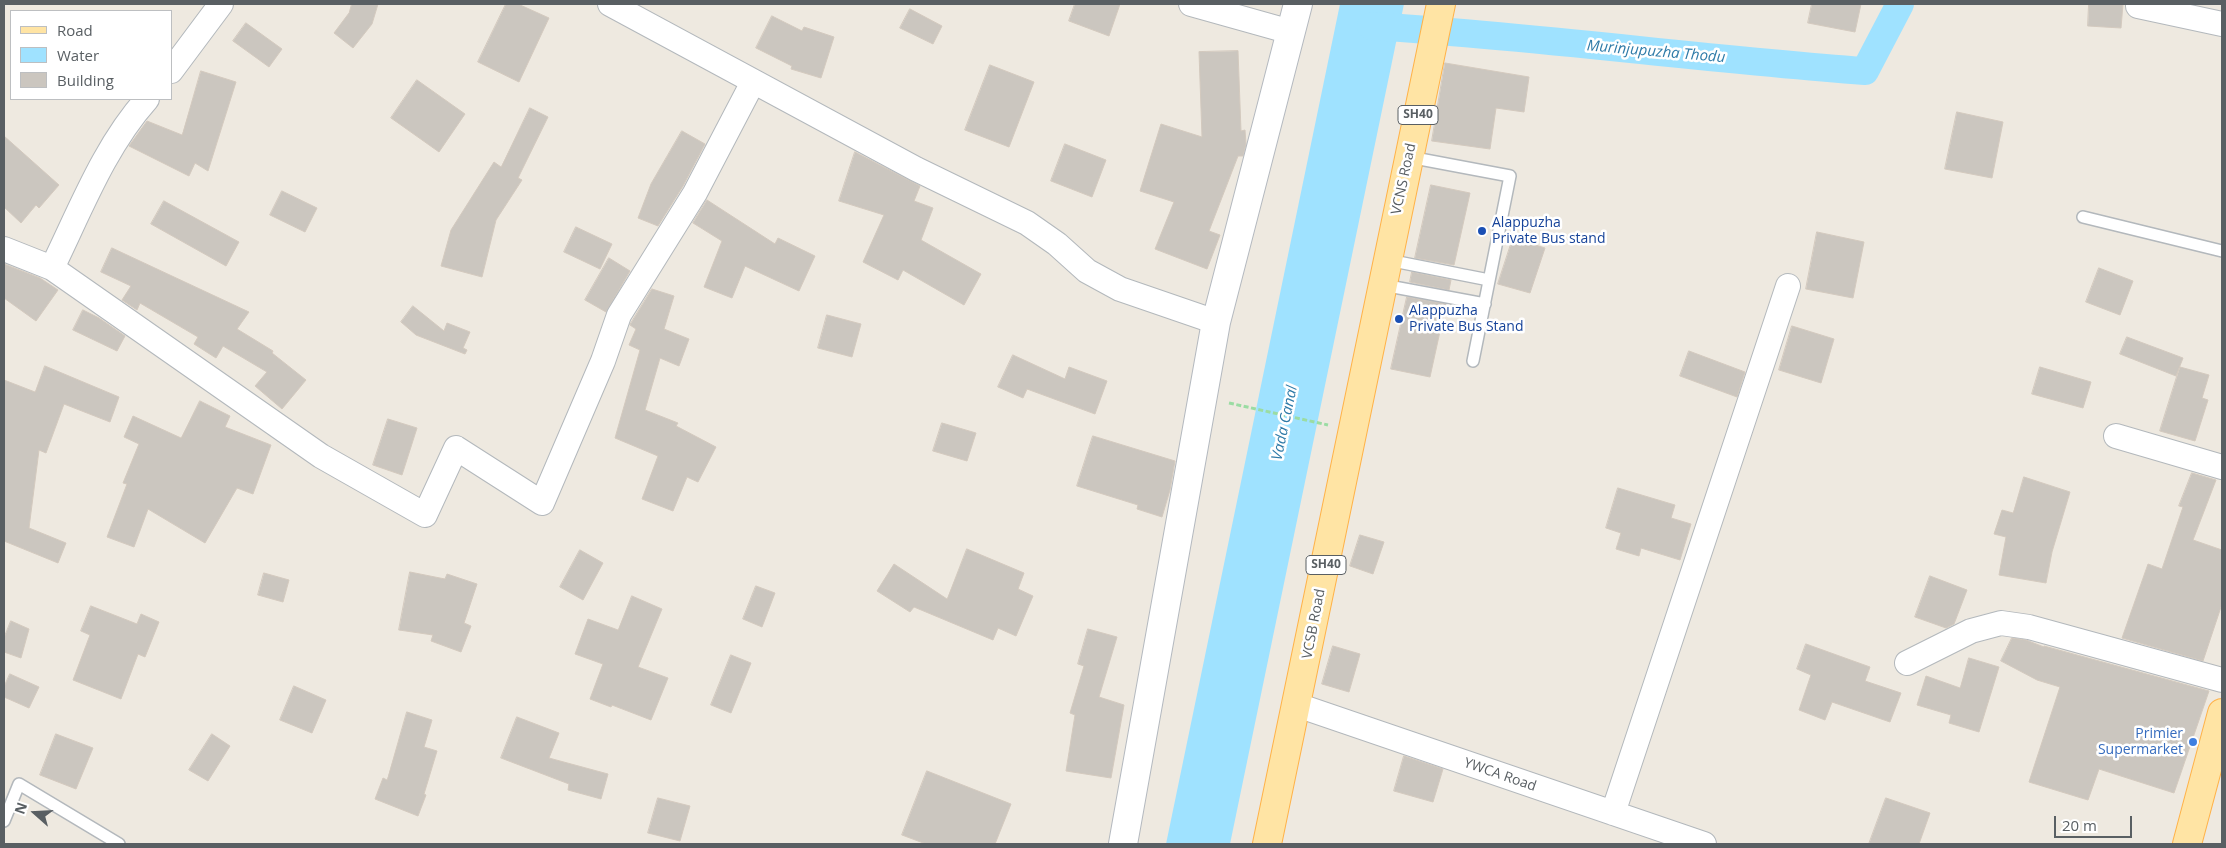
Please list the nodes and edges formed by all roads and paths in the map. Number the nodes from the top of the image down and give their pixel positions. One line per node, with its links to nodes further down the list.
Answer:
1 (220, 4): 9 (street)
2 (610, 4): 10 (street)
3 (1191, 4): 8 (street)
4 (1298, 4): 8 (main road)
5 (1441, 4): 12 (main road, VCNS Road / SH40)
6 (2138, 6): 7 (street)
7 (2222, 24)
8 (1291, 32): 21 (main road)
9 (172, 70)
10 (752, 82): 16 (street); 21 (street)
11 (146, 100): 16 (street)
12 (1409, 157): 17 (main road, VCNS Road / SH40); 18 (lane)
13 (2084, 217): 15 (lane)
14 (4, 249): 16 (street)
15 (2222, 251)
16 (52, 268)
17 (1385, 272): 18 (lane); 20 (lane); 29 (main road, VCSB Road / SH40)
18 (1490, 280): 20 (lane)
19 (1788, 286): 31 (street)
20 (1485, 304): 22 (lane)
21 (1216, 322): 34 (main road)
22 (1473, 360)
23 (1240, 406): 24 (path)
24 (1326, 425)
25 (2116, 436): 26 (street)
26 (2222, 467)
27 (1907, 663): 28 (street)
28 (2222, 680)
29 (1297, 705): 31 (street, YWCA Road); 35 (main road, VCSB Road / SH40)
30 (2222, 713): 37 (main road)
31 (1613, 813): 36 (street, YWCA Road)
32 (4, 820): 33 (lane)
33 (119, 844)
34 (1123, 844)
35 (1267, 844)
36 (1704, 844)
37 (2187, 844)

